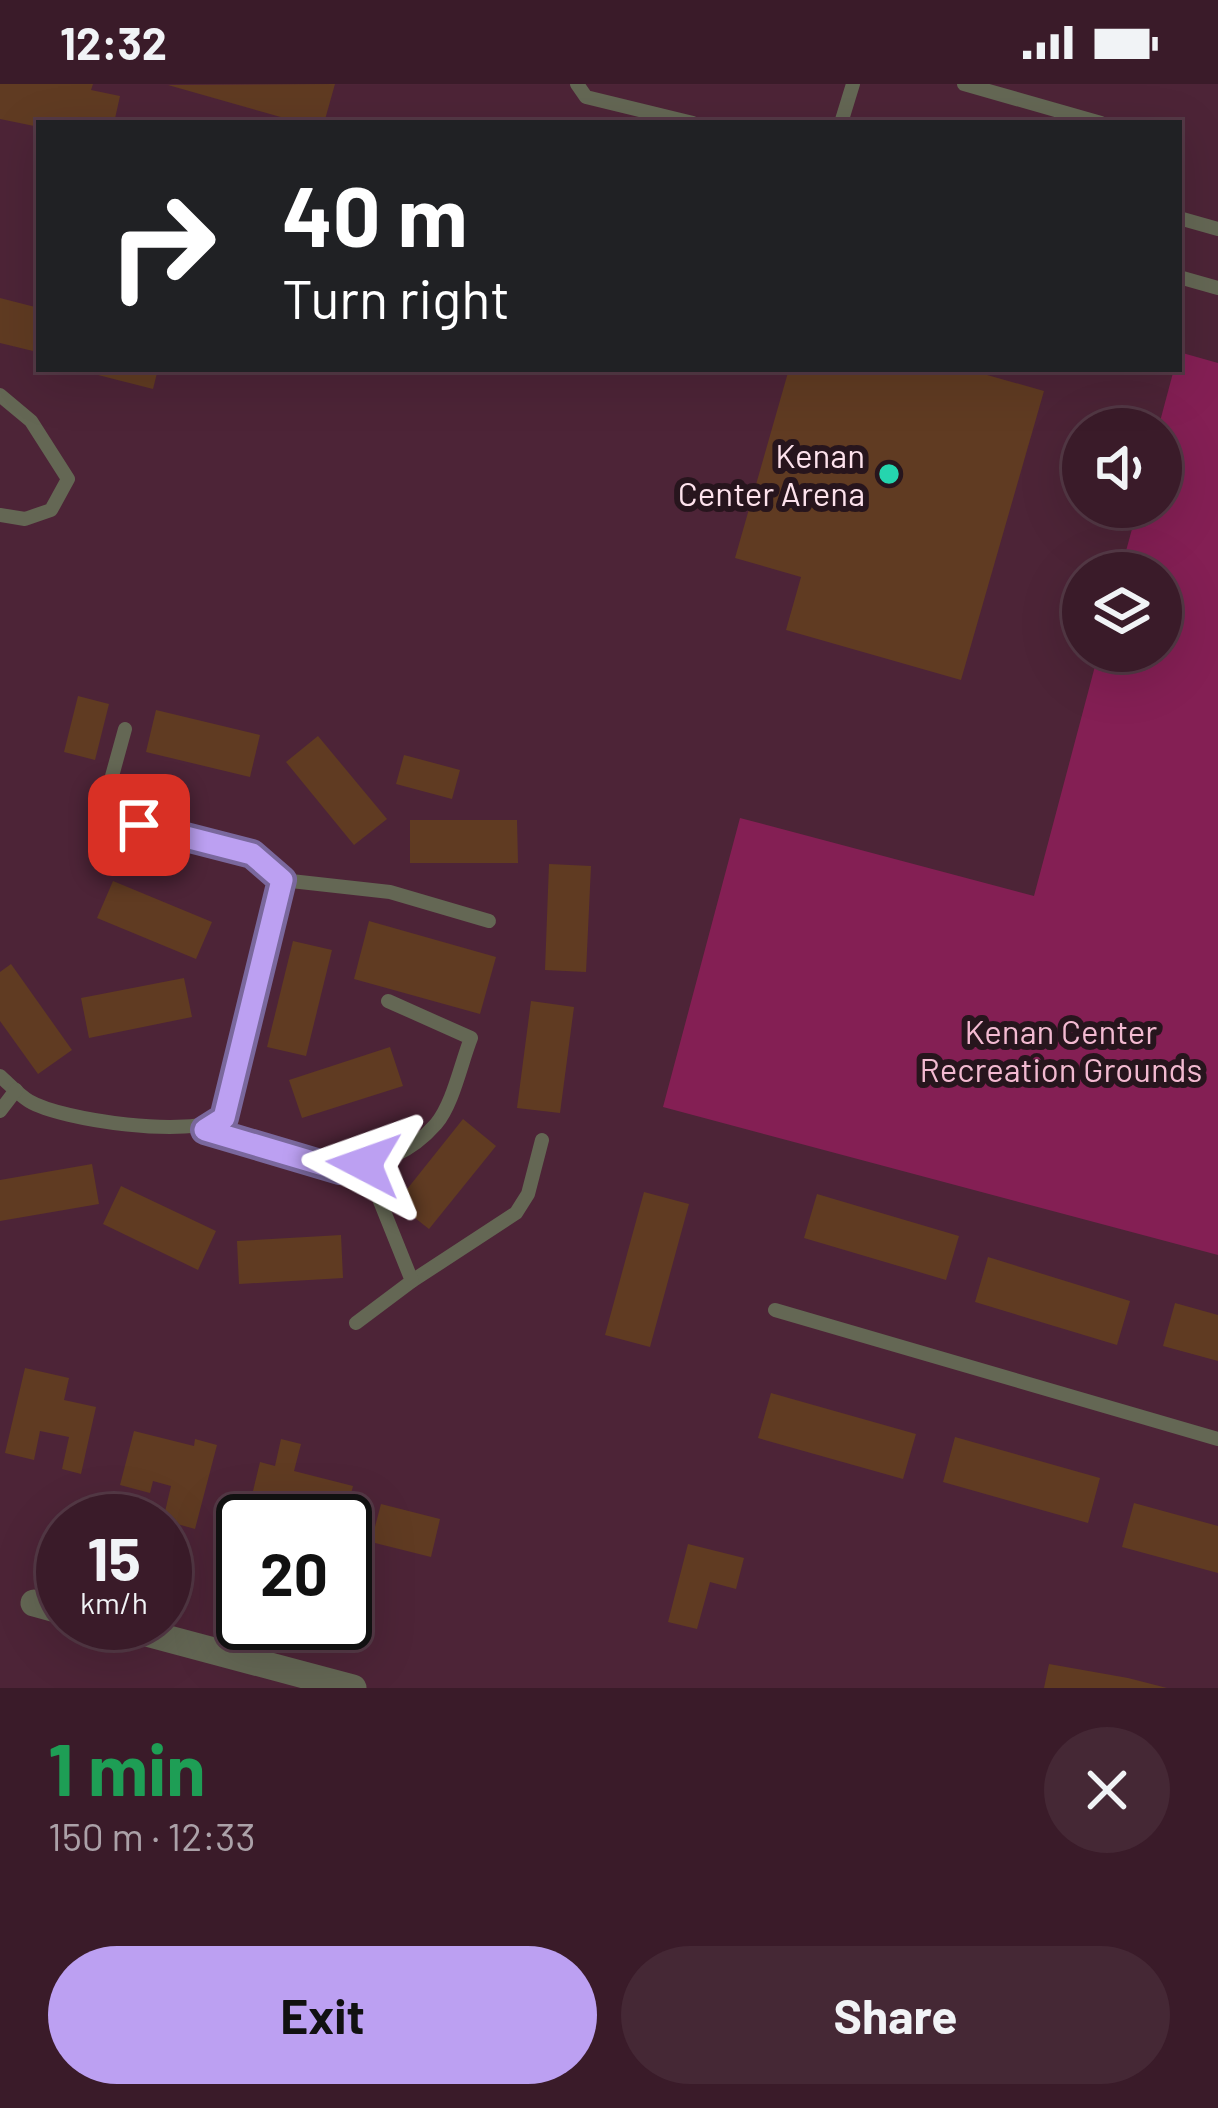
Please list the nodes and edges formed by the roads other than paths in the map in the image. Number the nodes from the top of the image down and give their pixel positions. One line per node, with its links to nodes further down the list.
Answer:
1 (577, 84): 4 (lane)
2 (853, 84): 5 (lane)
3 (964, 84): 6 (lane)
4 (681, 120)
5 (843, 120)
6 (1090, 120)
7 (1182, 219): 8 (lane)
8 (1218, 229)
9 (1182, 278): 10 (lane)
10 (1218, 288)
11 (0, 395): 12 (lane)
12 (0, 515)
13 (125, 729): 14 (lane)
14 (282, 880): 15 (lane); 20 (lane)
15 (490, 921)
16 (388, 1000): 22 (lane)
17 (0, 1076): 18 (lane)
18 (16, 1090): 19 (lane); 20 (lane)
19 (0, 1111)
20 (205, 1130): 22 (lane)
21 (542, 1140): 23 (lane)
22 (364, 1164): 23 (lane)
23 (412, 1281): 25 (lane)
24 (776, 1310): 26 (lane)
25 (356, 1323)
26 (1218, 1439)
27 (192, 1645): 28 (street)
28 (353, 1688)

